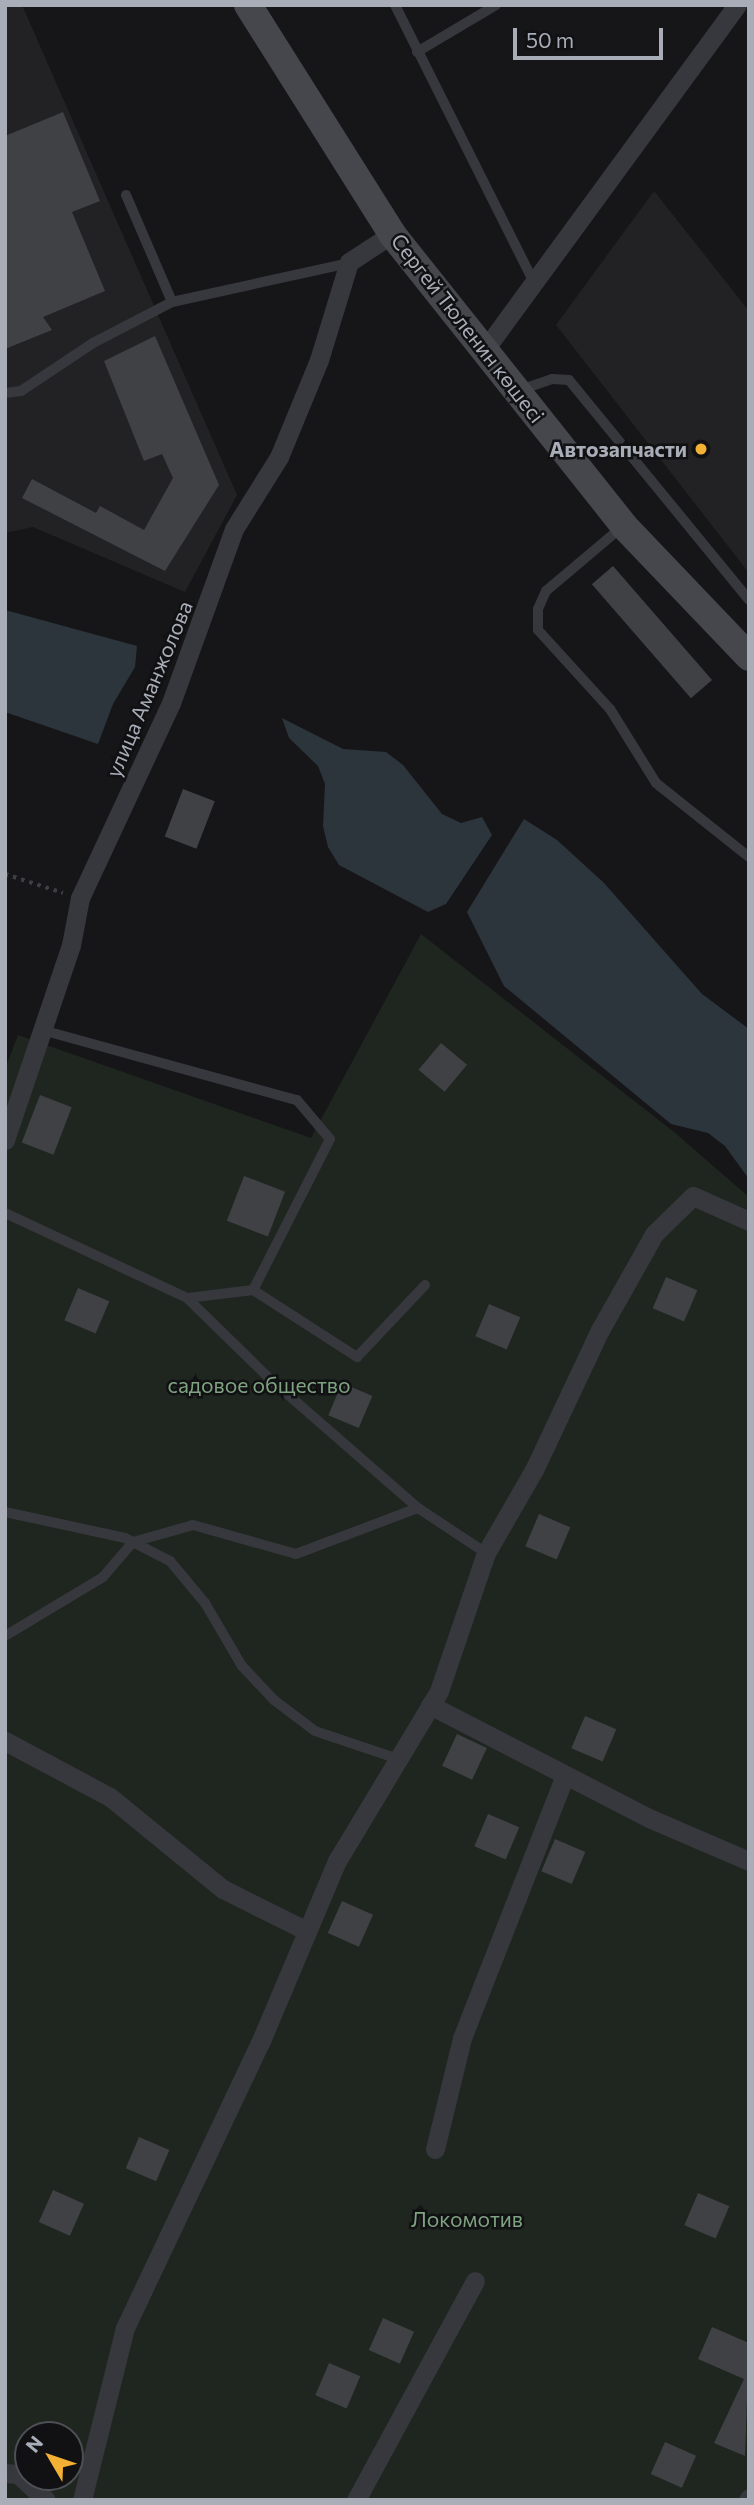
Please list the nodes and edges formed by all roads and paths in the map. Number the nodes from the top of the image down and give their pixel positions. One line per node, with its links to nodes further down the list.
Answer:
1 (248, 5): 7 (main road, Сергей Тюленин көшесі)
2 (395, 5): 5 (lane)
3 (496, 5): 5 (lane)
4 (737, 5): 9 (street)
5 (416, 52): 9 (lane)
6 (126, 195): 10 (lane)
7 (392, 234): 8 (street); 11 (main road, Сергей Тюленин көшесі)
8 (349, 262): 10 (lane); 19 (street, улица Аманжолова)
9 (535, 284): 11 (street)
10 (172, 303): 13 (lane)
11 (483, 352): 12 (main road, Сергей Тюленин көшесі)
12 (516, 391): 14 (main road, Сергей Тюленин көшесі); 15 (lane)
13 (5, 393)
14 (624, 526): 16 (main road, Сергей Тюленин көшесі); 17 (lane)
15 (749, 600)
16 (749, 657)
17 (749, 857)
18 (5, 874): 19 (path)
19 (80, 898): 20 (street, улица Аманжолова)
20 (42, 1030): 21 (street, улица Аманжолова); 25 (lane)
21 (5, 1140)
22 (5, 1213): 26 (lane)
23 (749, 1221): 30 (street)
24 (425, 1285): 25 (lane)
25 (253, 1290): 26 (lane)
26 (187, 1298): 27 (lane)
27 (418, 1508): 29 (lane); 30 (lane)
28 (5, 1512): 29 (lane)
29 (134, 1542): 31 (lane); 34 (lane)
30 (486, 1553): 32 (street)
31 (5, 1636)
32 (430, 1705): 34 (street); 35 (street)
33 (5, 1741): 37 (street)
34 (398, 1759): 37 (street)
35 (565, 1775): 36 (street); 38 (street)
36 (749, 1861)
37 (307, 1931): 42 (street)
38 (435, 2149)
39 (475, 2281): 43 (street)
40 (5, 2473): 41 (street)
41 (46, 2500)
42 (82, 2500)
43 (356, 2500)

